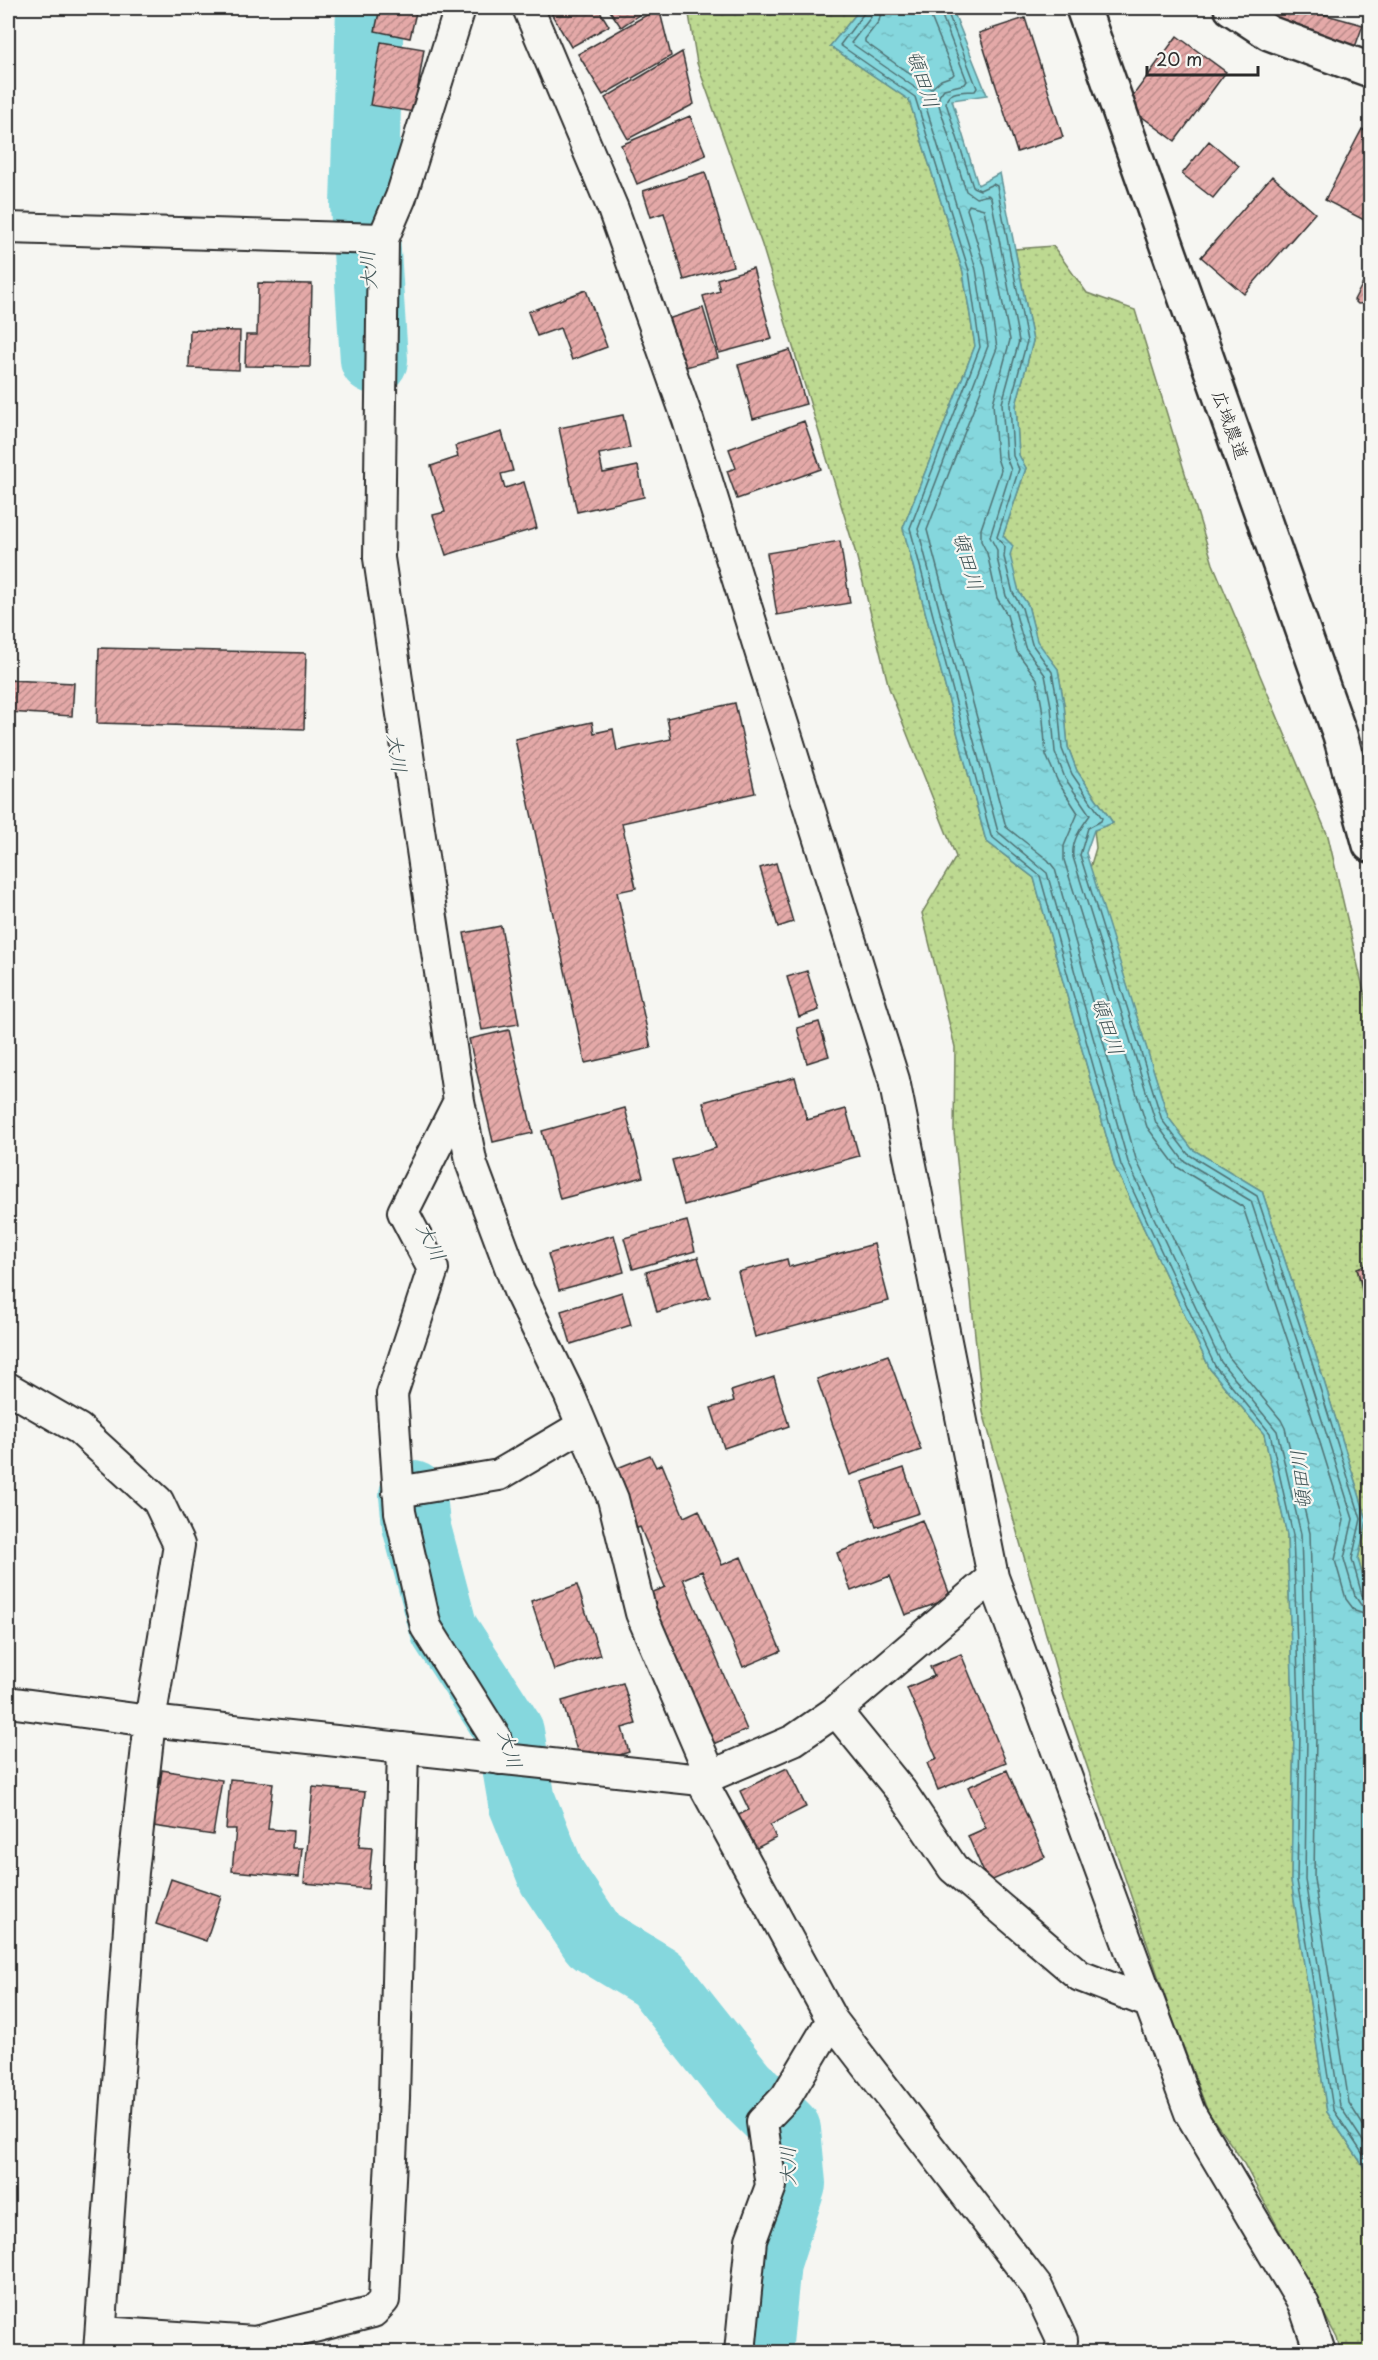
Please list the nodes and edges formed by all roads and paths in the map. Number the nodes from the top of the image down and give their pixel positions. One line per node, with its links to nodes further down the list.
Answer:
1 (460, 8): 7 (street)
2 (528, 8): 13 (street)
3 (1083, 8): 8 (street, 広域農道)
4 (1231, 8): 5 (street)
5 (1371, 70)
6 (8, 228): 7 (street)
7 (383, 238): 9 (street)
8 (1371, 845)
9 (459, 1101): 11 (street); 12 (street)
10 (8, 1388): 16 (street)
11 (582, 1426): 12 (street); 19 (street)
12 (398, 1491): 18 (street)
13 (993, 1577): 15 (street); 20 (street)
14 (8, 1702): 16 (street)
15 (836, 1711): 19 (street); 20 (street)
16 (150, 1722): 17 (street); 22 (street)
17 (404, 1748): 18 (street); 23 (street)
18 (500, 1759): 19 (street)
19 (706, 1778): 21 (street)
20 (1148, 2002): 26 (street)
21 (832, 2020): 24 (street); 25 (street)
22 (100, 2342): 23 (street)
23 (282, 2344)
24 (740, 2352)
25 (1060, 2352)
26 (1320, 2352)

